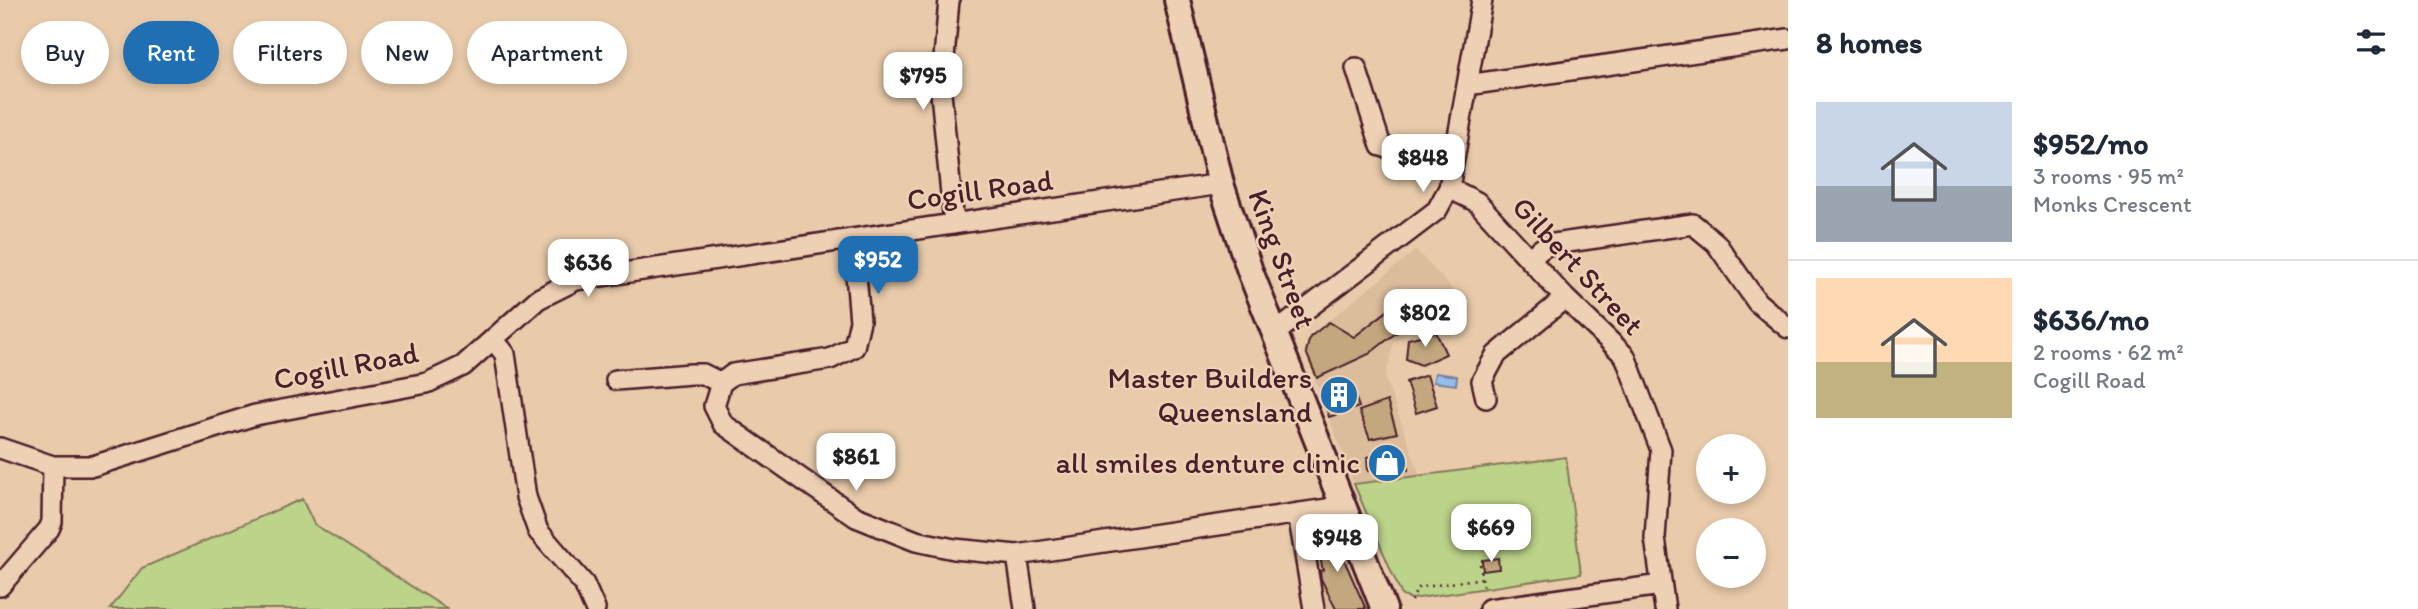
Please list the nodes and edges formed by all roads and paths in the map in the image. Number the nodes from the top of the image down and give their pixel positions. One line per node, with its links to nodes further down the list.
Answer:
1 (949, 0): 10 (street)
2 (1177, 0): 8 (main road, King Street)
3 (1482, 0): 6 (street)
4 (1788, 39): 6 (street)
5 (1356, 68): 7 (street)
6 (1467, 85): 7 (street)
7 (1453, 163): 9 (street)
8 (1221, 184): 10 (street, Cogill Road); 15 (main road, King Street)
9 (1449, 188): 12 (street, Gilbert Street); 15 (street)
10 (954, 224): 11 (street, Cogill Road)
11 (853, 239): 16 (street, Cogill Road); 18 (street)
12 (1528, 258): 13 (street, Gilbert Street); 14 (street)
13 (1565, 298): 19 (street); 27 (street, Gilbert Street)
14 (1787, 324)
15 (1275, 333): 22 (main road, King Street)
16 (493, 339): 21 (street, Cogill Road); 31 (street)
17 (616, 380): 18 (street)
18 (721, 383): 24 (street)
19 (1486, 398)
20 (0, 449): 21 (street, Cogill Road)
21 (53, 466): 28 (street)
22 (1342, 503): 23 (street); 34 (main road, King Street)
23 (1298, 513): 24 (street); 33 (street)
24 (1017, 555): 32 (street)
25 (1480, 564): 26 (path)
26 (1482, 578): 29 (path); 30 (path)
27 (1661, 584): 29 (street); 35 (street, Gilbert Street)
28 (0, 586)
29 (1487, 600)
30 (1410, 601)
31 (595, 609)
32 (1025, 609)
33 (1314, 609)
34 (1384, 609)
35 (1665, 609)

